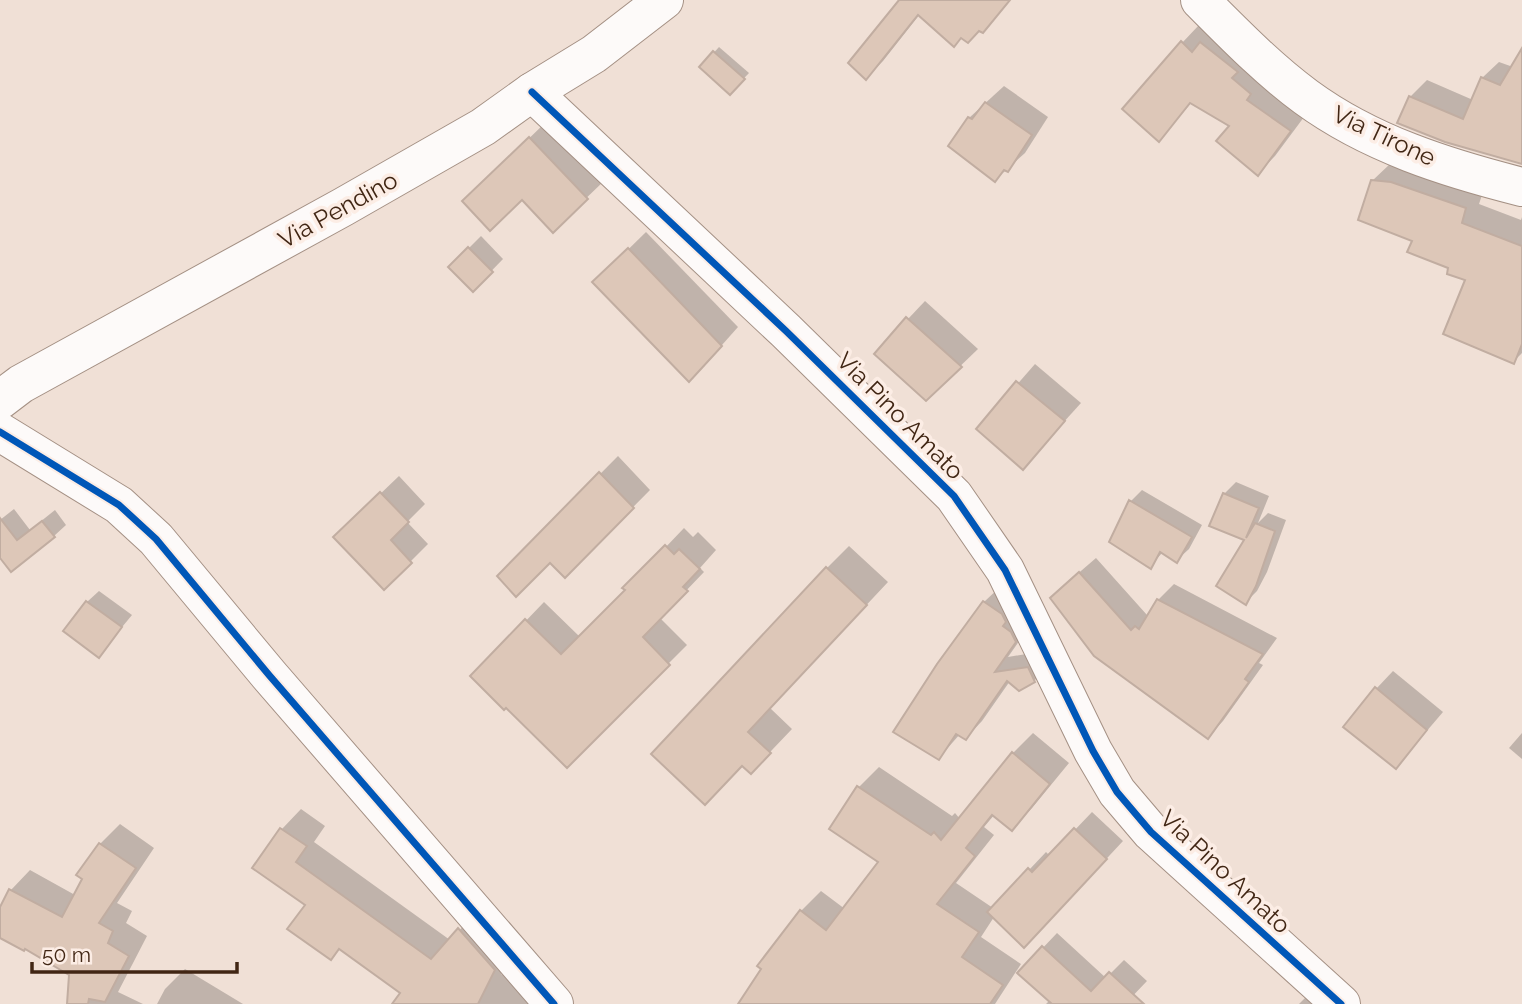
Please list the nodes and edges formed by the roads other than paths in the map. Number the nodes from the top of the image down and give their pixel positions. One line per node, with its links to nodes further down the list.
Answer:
1 (664, 0): 3 (street, Via Pendino)
2 (1200, 0): 4 (street, Via Tirone)
3 (533, 92): 5 (street, Via Pendino); 8 (street, Via Pino Amato)
4 (1522, 187)
5 (0, 400)
6 (0, 432): 7 (street)
7 (554, 1004)
8 (1341, 1004)

